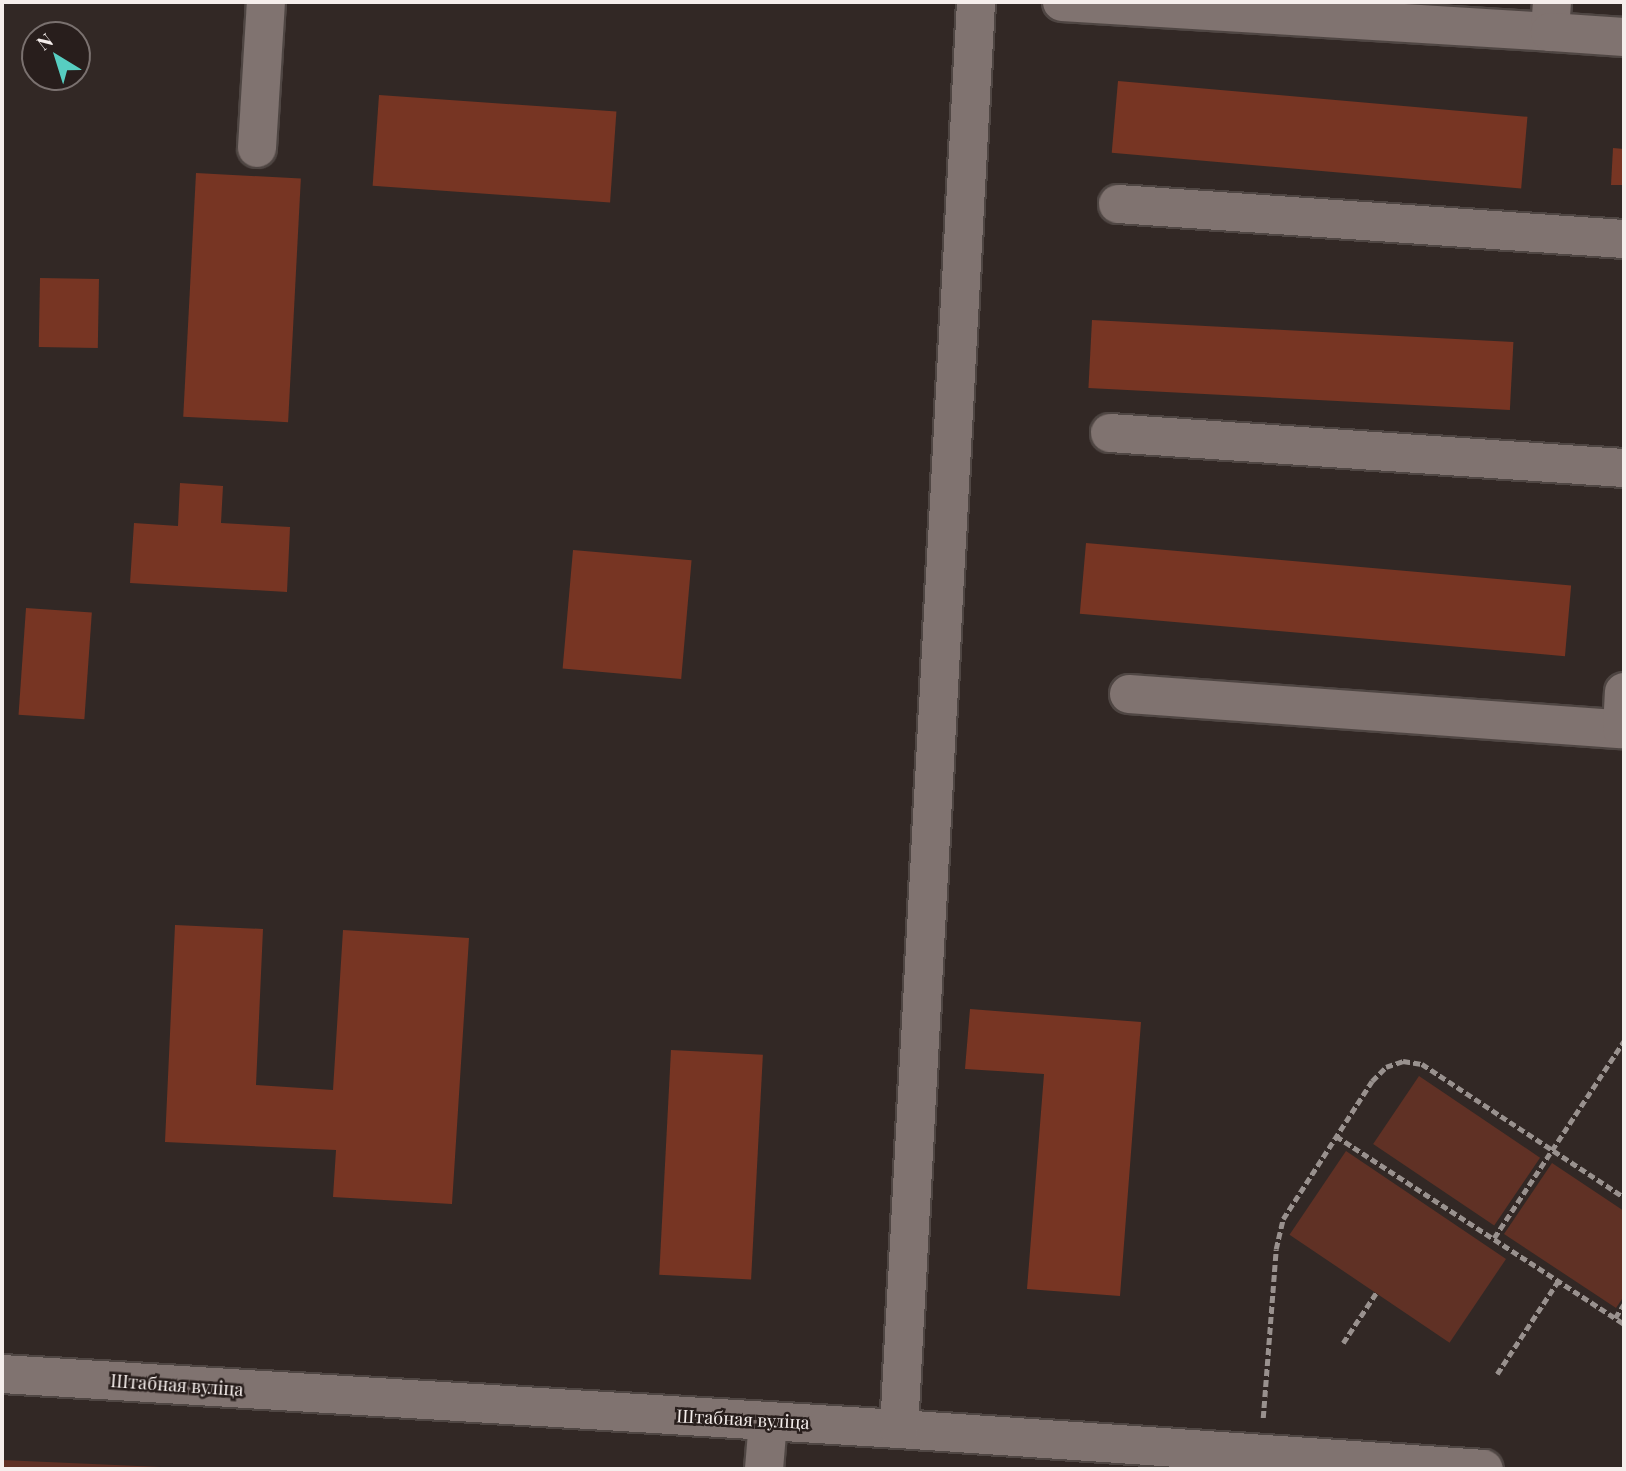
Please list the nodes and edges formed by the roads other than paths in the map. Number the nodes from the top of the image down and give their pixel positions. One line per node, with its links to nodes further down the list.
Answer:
1 (266, 2): 7 (street)
2 (976, 2): 16 (street)
3 (1528, 2): 5 (street)
4 (1085, 3): 5 (street)
5 (1551, 17): 6 (street)
6 (1624, 37)
7 (257, 148)
8 (1118, 204): 9 (street)
9 (1624, 239)
10 (1110, 433): 11 (street)
11 (1624, 468)
12 (1624, 692): 13 (street)
13 (1129, 694)
14 (2, 1374): 15 (street, Штабная вуліца)
15 (768, 1421): 16 (street, Штабная вуліца); 17 (street)
16 (899, 1429): 18 (street, Штабная вуліца)
17 (764, 1469)
18 (1484, 1469)

